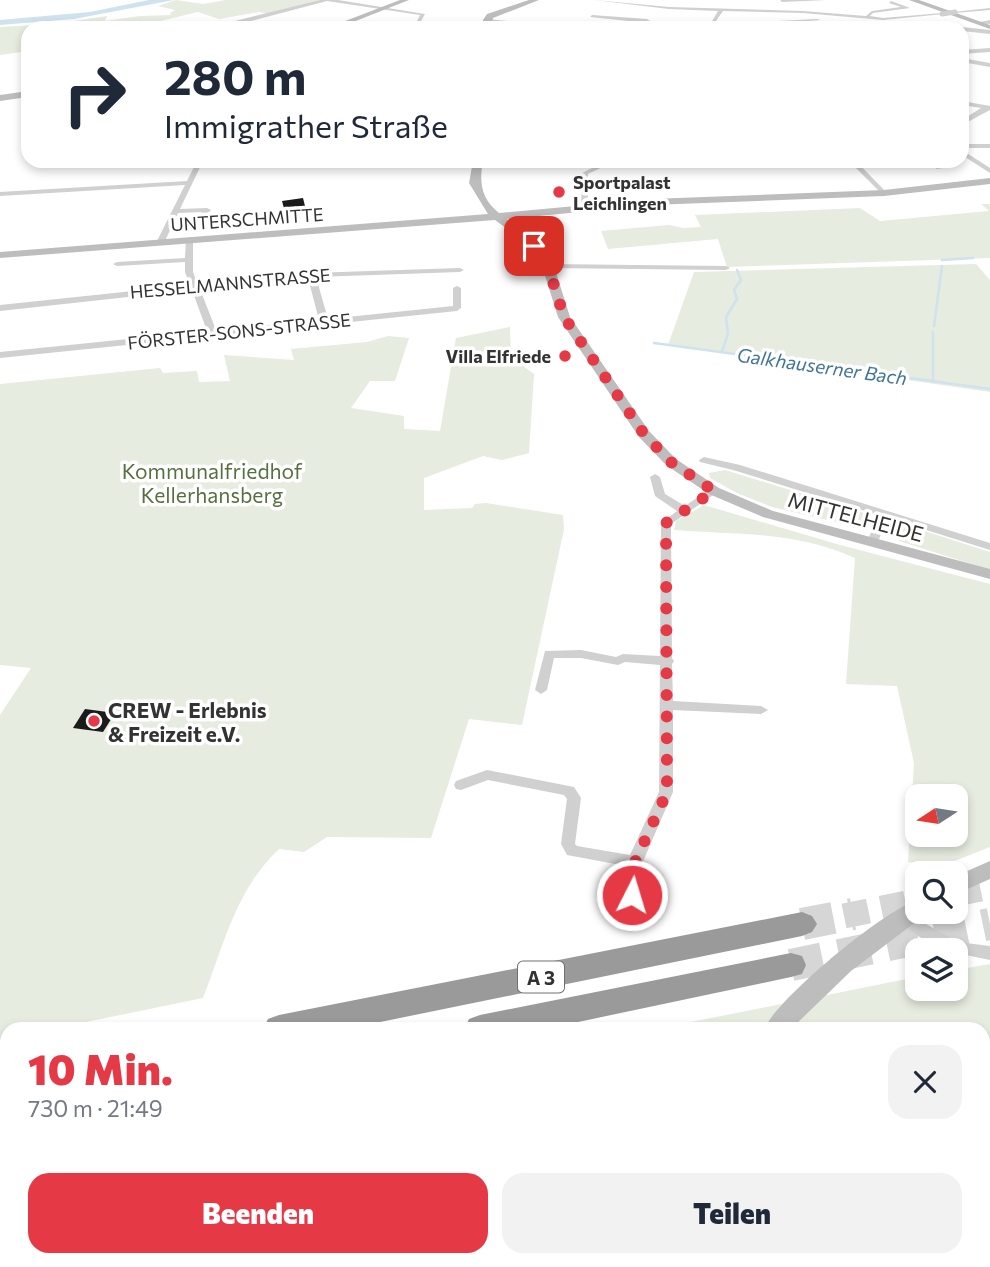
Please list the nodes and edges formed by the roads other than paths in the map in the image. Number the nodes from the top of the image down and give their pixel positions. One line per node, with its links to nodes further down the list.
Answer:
1 (327, 0): 13 (street); 26 (street)
2 (406, 0): 13 (main road)
3 (536, 0): 29 (main road)
4 (596, 0): 11 (street)
5 (782, 0): 6 (street); 19 (street)
6 (803, 0): 7 (street)
7 (824, 0)
8 (912, 0): 33 (main road)
9 (697, 2): 16 (street)
10 (891, 2): 14 (street)
11 (617, 3): 16 (street); 24 (street)
12 (877, 7): 18 (street)
13 (386, 8): 27 (main road); 28 (street)
14 (908, 8): 18 (street); 23 (street)
15 (990, 9): 20 (street)
16 (703, 10): 17 (street)
17 (721, 10): 19 (street); 31 (street)
18 (886, 10): 25 (street)
19 (794, 12): 21 (street)
20 (954, 12): 22 (street, bridge)
21 (830, 14): 25 (street); 32 (street)
22 (942, 14): 23 (street)
23 (927, 15): 25 (street)
24 (595, 16): 30 (street)
25 (867, 18)
26 (247, 21)
27 (351, 21)
28 (420, 21)
29 (490, 21)
30 (647, 21)
31 (714, 21)
32 (797, 21)
33 (990, 24)
34 (969, 30): 35 (street)
35 (990, 32)
36 (990, 50): 37 (street)
37 (969, 52)
38 (969, 61): 39 (street)
39 (990, 65)
40 (21, 95): 41 (main road)
41 (0, 98)
42 (969, 104): 43 (street)
43 (988, 108): 44 (street)
44 (969, 119)
45 (969, 146): 46 (street)
46 (990, 146)
47 (969, 157): 52 (street)
48 (196, 168): 54 (street)
49 (477, 168): 59 (main road)
50 (596, 168): 57 (street)
51 (859, 168): 55 (street)
52 (990, 171)
53 (990, 181): 55 (main road, UNTERSCHMITTE)
54 (189, 183): 56 (street); 58 (street)
55 (884, 193): 57 (main road, UNTERSCHMITTE)
56 (0, 194)
57 (584, 208): 59 (main road, UNTERSCHMITTE)
58 (176, 211): 60 (street); 62 (street)
59 (495, 216): 61 (main road, UNTERSCHMITTE); 66 (main road)
60 (201, 218)
61 (189, 240): 62 (main road, UNTERSCHMITTE); 64 (street)
62 (160, 243): 63 (main road, UNTERSCHMITTE)
63 (0, 255)
64 (187, 260): 65 (street); 70 (street)
65 (117, 264)
66 (548, 266): 67 (street); 78 (main road, MITTELHEIDE)
67 (726, 268)
68 (460, 270): 69 (street, HESSELMANNSTRASSE)
69 (311, 275): 70 (street, HESSELMANNSTRASSE); 73 (street)
70 (194, 285): 72 (street, HESSELMANNSTRASSE); 74 (street)
71 (457, 288): 73 (street, FÖRSTER-SONS-STRASSE)
72 (0, 308)
73 (324, 321): 74 (street, FÖRSTER-SONS-STRASSE)
74 (212, 332): 75 (street, FÖRSTER-SONS-STRASSE)
75 (0, 355)
76 (704, 460): 80 (street)
77 (655, 477): 79 (street)
78 (714, 491): 79 (street); 81 (main road, MITTELHEIDE)
79 (684, 510): 84 (street)
80 (884, 514): 81 (street); 82 (street)
81 (873, 542): 83 (main road, MITTELHEIDE)
82 (990, 547)
83 (990, 575)
84 (668, 661): 85 (street); 86 (street)
85 (541, 690)
86 (668, 705): 87 (street); 89 (street)
87 (761, 710)
88 (461, 785): 89 (street)
89 (635, 862): 92 (street)
90 (990, 869): 91 (main road)
91 (968, 880)
92 (632, 895)
93 (905, 917): 100 (main road)
94 (802, 924): 98 (highway, A 3)
95 (919, 924): 96 (street)
96 (990, 953)
97 (791, 965): 99 (highway, A 3)
98 (314, 1022)
99 (514, 1022)
100 (782, 1022)

